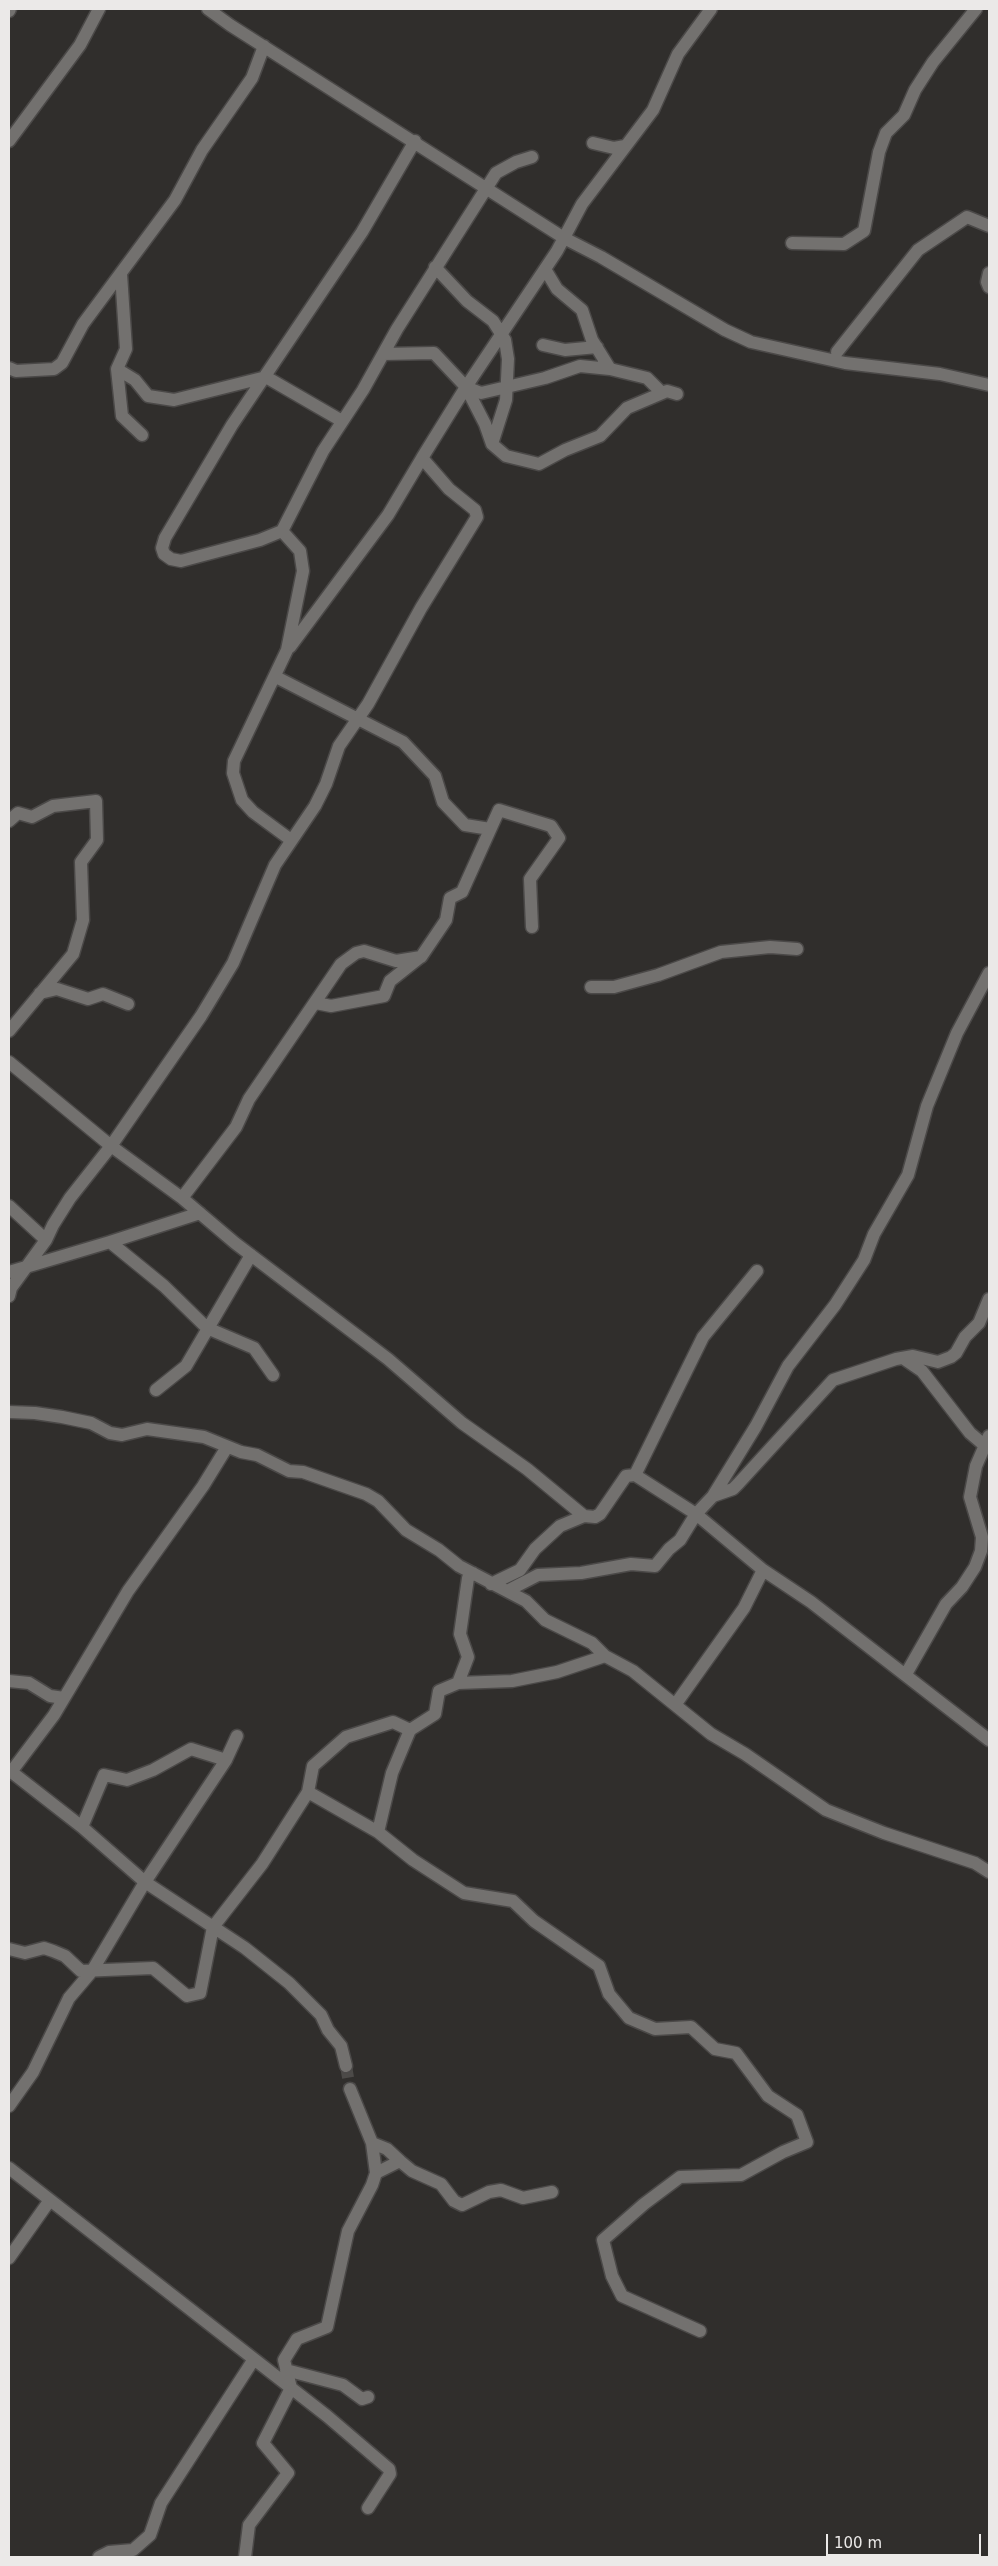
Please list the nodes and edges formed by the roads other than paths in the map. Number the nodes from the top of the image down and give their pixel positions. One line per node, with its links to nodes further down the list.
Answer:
1 (99, 9): 6 (street)
2 (208, 9): 5 (street)
3 (711, 9): 9 (street)
4 (976, 9): 14 (street)
5 (264, 46): 7 (street); 18 (street)
6 (9, 141)
7 (415, 142): 11 (street); 29 (street)
8 (593, 143): 9 (street)
9 (625, 146): 13 (street)
10 (532, 157): 11 (street)
11 (486, 188): 13 (street); 15 (street)
12 (989, 226): 24 (street)
13 (564, 238): 16 (street); 31 (street)
14 (792, 243)
15 (436, 267): 20 (street); 25 (street)
16 (546, 268): 20 (street); 22 (street)
17 (989, 273): 19 (street)
18 (121, 274): 23 (street); 26 (street)
19 (989, 287)
20 (503, 334): 32 (street); 33 (street)
21 (543, 345): 22 (street)
22 (597, 347): 28 (street)
23 (126, 349): 27 (street); 30 (street)
24 (837, 352)
25 (383, 354): 32 (street); 36 (street)
26 (9, 368)
27 (118, 369): 30 (street); 37 (street)
28 (610, 369): 33 (street); 34 (street)
29 (266, 377): 30 (street); 36 (street); 40 (street)
30 (135, 380)
31 (989, 385)
32 (466, 387): 33 (street); 38 (street); 39 (street)
33 (506, 388): 38 (street)
34 (662, 393): 35 (street); 38 (street)
35 (677, 394)
36 (342, 421): 40 (street)
37 (142, 436)
38 (492, 444)
39 (422, 458): 41 (street); 43 (street)
40 (282, 531): 41 (street)
41 (288, 650): 42 (street)
42 (276, 677): 43 (street); 46 (street)
43 (359, 718): 45 (street); 46 (street)
44 (9, 821): 52 (street)
45 (490, 829): 47 (street); 49 (street)
46 (291, 840): 57 (street)
47 (532, 927)
48 (797, 949): 51 (street)
49 (421, 957): 53 (street); 53 (street)
50 (989, 973): 77 (street)
51 (591, 987)
52 (40, 993): 54 (street); 55 (street)
53 (316, 1003): 58 (street)
54 (128, 1004)
55 (9, 1032)
56 (9, 1062): 57 (street)
57 (110, 1146): 58 (street); 61 (street)
58 (182, 1198): 60 (street)
59 (9, 1206): 61 (street)
60 (200, 1213): 62 (street); 63 (street)
61 (46, 1240): 64 (street)
62 (110, 1242): 64 (street); 69 (street)
63 (251, 1255): 69 (street); 79 (street)
64 (28, 1266): 66 (street); 67 (street)
65 (757, 1270): 76 (street)
66 (9, 1272)
67 (9, 1296)
68 (989, 1299): 70 (street)
69 (207, 1328): 71 (street); 72 (street)
70 (904, 1358): 74 (street); 77 (street)
71 (273, 1376)
72 (156, 1390)
73 (9, 1412): 75 (street)
74 (987, 1440): 85 (street)
75 (227, 1447): 81 (street); 88 (street)
76 (635, 1476): 78 (street); 79 (street)
77 (713, 1496): 78 (street)
78 (696, 1514): 80 (street); 83 (street)
79 (584, 1516): 82 (street)
80 (763, 1570): 85 (street); 89 (street)
81 (473, 1574): 82 (street); 87 (street)
82 (491, 1584): 83 (street)
83 (509, 1590): 84 (street)
84 (605, 1656): 87 (street); 89 (street)
85 (906, 1674): 92 (street)
86 (9, 1680): 88 (street)
87 (458, 1683): 90 (street)
88 (64, 1698): 94 (street)
89 (675, 1705): 98 (street)
90 (410, 1730): 95 (street); 97 (street)
91 (237, 1736): 93 (street)
92 (989, 1740)
93 (226, 1760): 96 (street); 99 (street)
94 (10, 1771): 96 (street)
95 (308, 1792): 97 (street); 100 (street)
96 (82, 1827): 99 (street)
97 (378, 1832): 113 (street)
98 (989, 1872)
99 (145, 1882): 100 (street); 102 (street)
100 (213, 1928): 102 (street); 103 (street)
101 (9, 1949): 102 (street)
102 (92, 1971): 105 (street)
103 (346, 2066)
104 (350, 2089): 106 (street)
105 (9, 2106)
106 (372, 2143): 107 (street); 109 (street)
107 (400, 2160): 109 (street); 110 (street)
108 (9, 2168): 111 (street)
109 (376, 2172): 115 (street)
110 (552, 2192)
111 (50, 2200): 112 (street); 114 (street)
112 (9, 2258)
113 (700, 2331)
114 (254, 2359): 116 (street); 119 (street)
115 (286, 2370): 116 (street); 117 (street)
116 (291, 2388): 118 (street); 120 (street)
117 (368, 2397)
118 (368, 2508)
119 (98, 2557)
120 (245, 2557)

